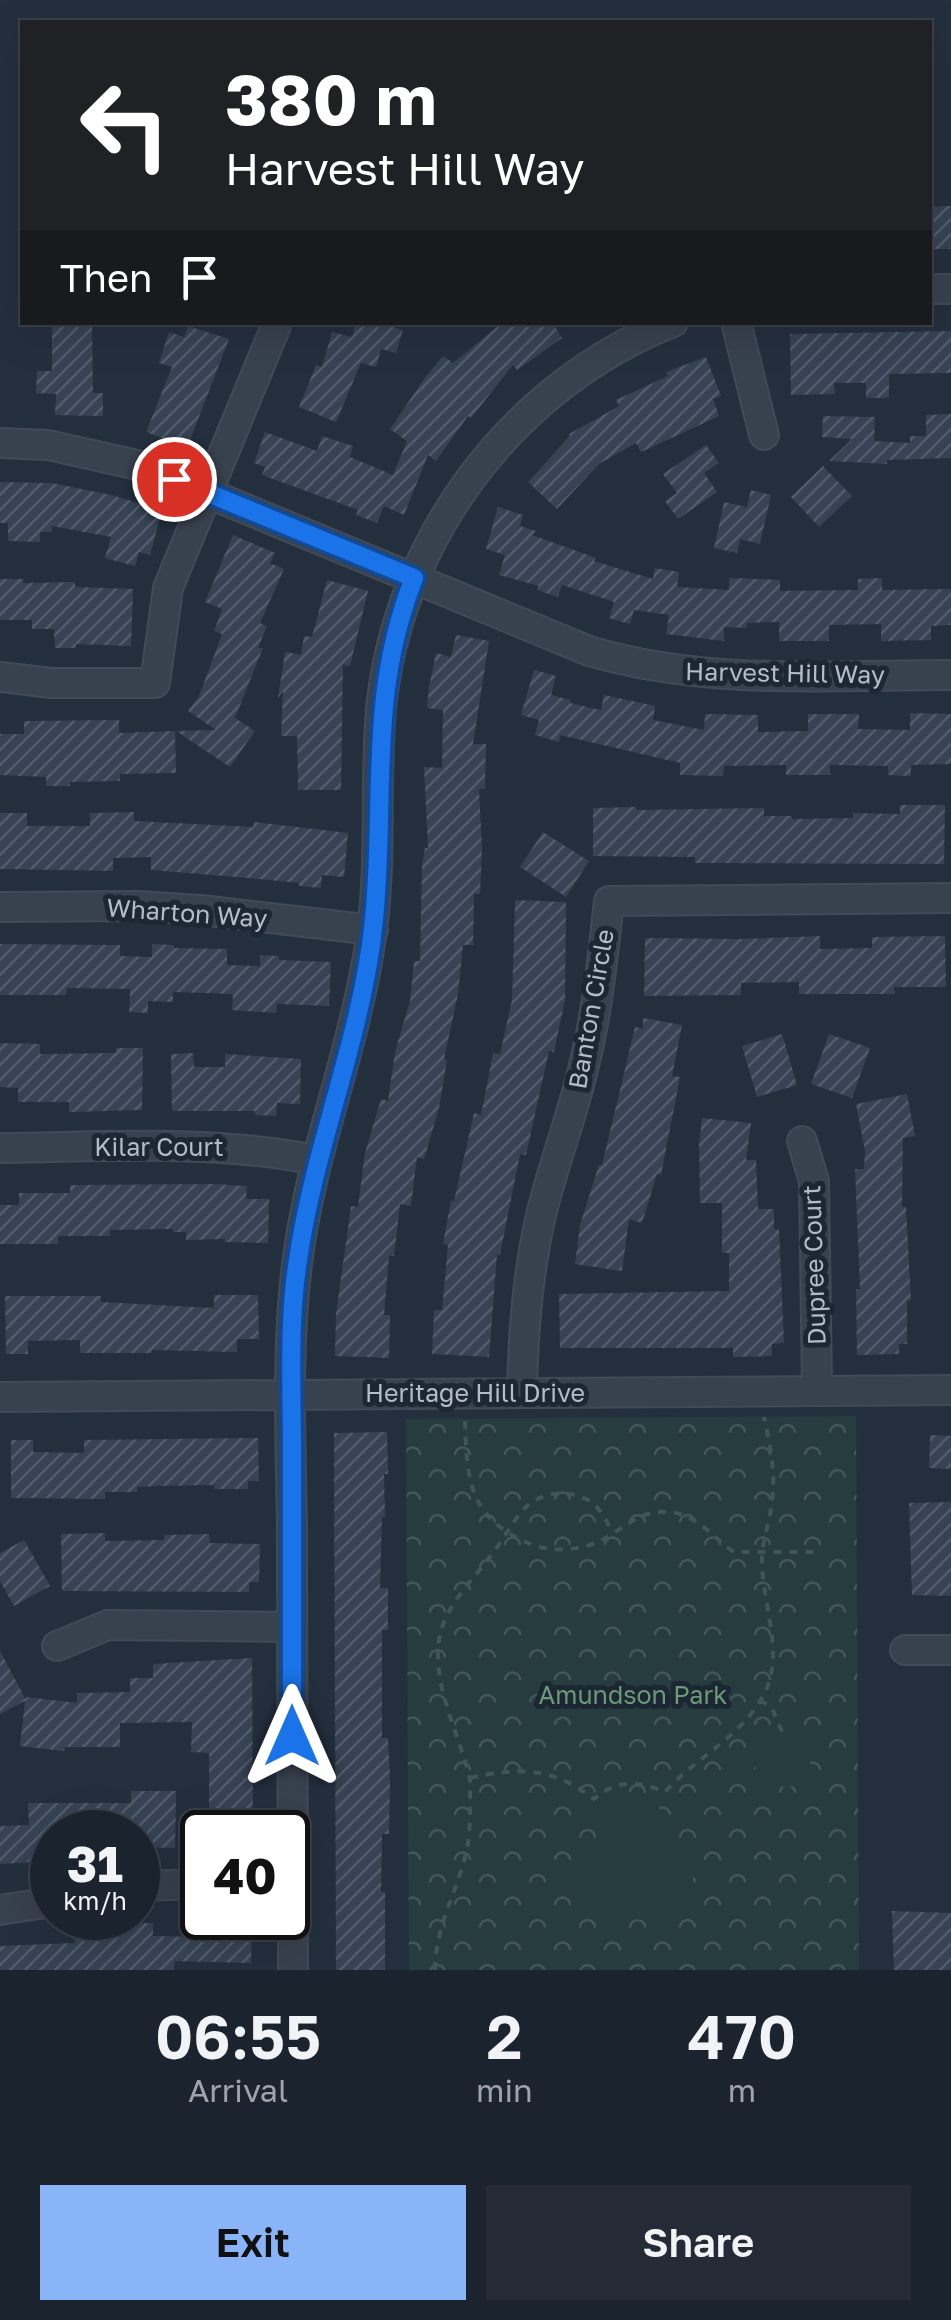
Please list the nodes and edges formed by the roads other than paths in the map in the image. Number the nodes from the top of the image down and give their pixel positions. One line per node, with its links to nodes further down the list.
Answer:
1 (667, 325): 7 (street)
2 (737, 325): 4 (street)
3 (276, 326): 6 (street)
4 (764, 435)
5 (0, 442): 6 (street, Harvest Hill Way)
6 (206, 492): 7 (street, Harvest Hill Way); 9 (street)
7 (414, 578): 8 (street, Harvest Hill Way); 12 (street)
8 (951, 674)
9 (0, 677)
10 (951, 898): 18 (street, Banton Circle)
11 (0, 907): 12 (street, Wharton Way)
12 (373, 930): 15 (street)
13 (802, 1140): 16 (street, Dupree Court)
14 (0, 1148): 15 (street, Kilar Court)
15 (316, 1160): 19 (street)
16 (816, 1390): 17 (street, Heritage Hill Drive); 18 (street, Heritage Hill Drive)
17 (951, 1390)
18 (522, 1393): 19 (street, Heritage Hill Drive)
19 (291, 1394): 20 (street, Heritage Hill Drive); 21 (street)
20 (0, 1396)
21 (292, 1626): 22 (street); 25 (street)
22 (57, 1646)
23 (905, 1650): 24 (street)
24 (951, 1650)
25 (291, 1810)
26 (30, 1905): 27 (street)
27 (0, 1910)
28 (292, 1940): 29 (street)
29 (293, 1970)

